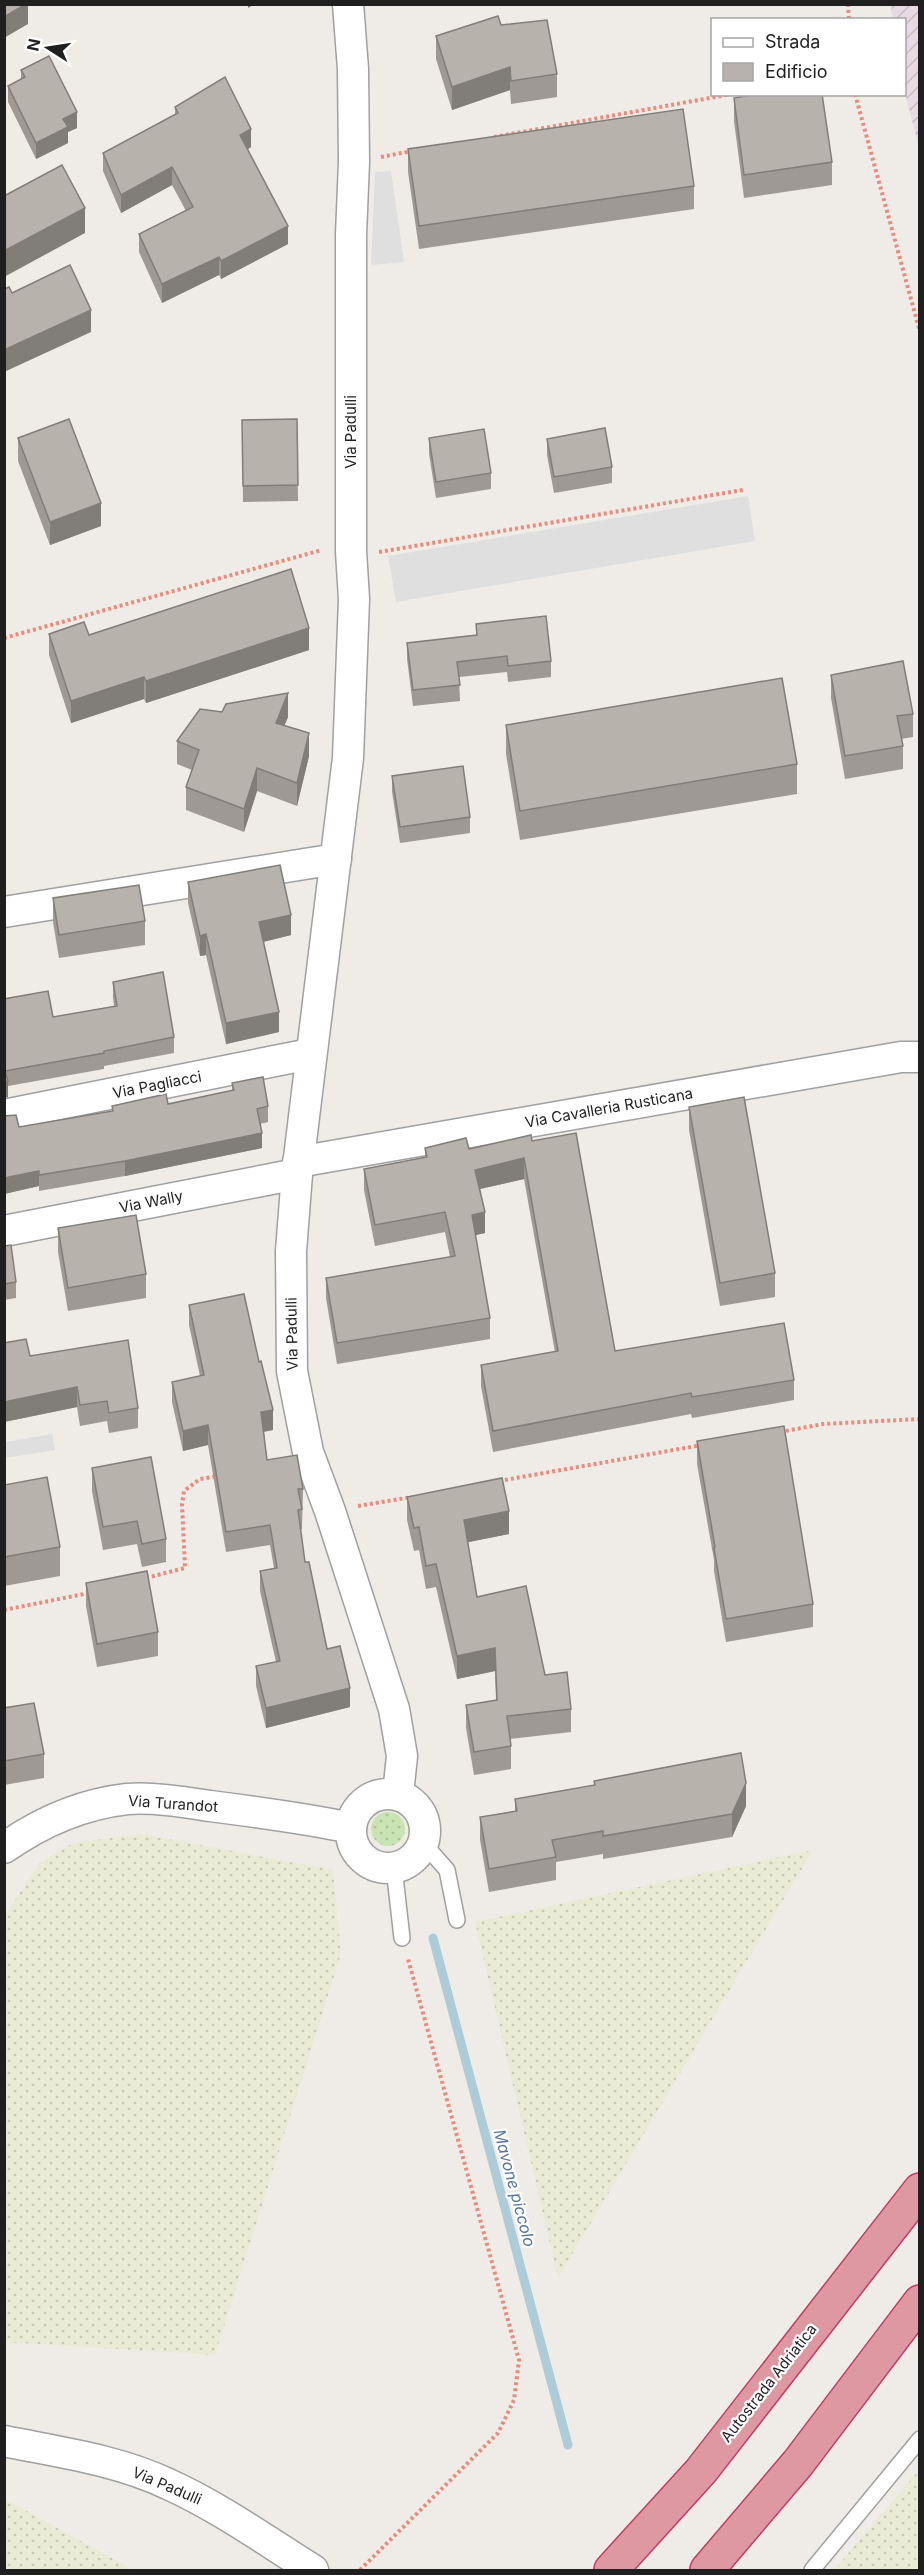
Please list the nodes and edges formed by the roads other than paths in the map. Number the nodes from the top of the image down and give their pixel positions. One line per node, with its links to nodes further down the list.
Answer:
1 (348, 4): 2 (street, Via Padulli)
2 (336, 859): 3 (street); 4 (street, Via Padulli)
3 (4, 912)
4 (310, 1054): 6 (street, Via Pagliacci); 7 (street, Via Padulli)
5 (920, 1057): 7 (street, Via Cavalleria Rusticana)
6 (4, 1115)
7 (297, 1168): 8 (street, Via Wally); 9 (street, Via Padulli)
8 (4, 1231)
9 (398, 1794): 10 (street); 11 (street)
10 (351, 1828): 12 (street, Via Turandot); 13 (street)
11 (424, 1844): 13 (street); 14 (lane)
12 (4, 1848)
13 (394, 1868): 15 (lane)
14 (457, 1920)
15 (402, 1938)
16 (920, 2190): 21 (highway, Autostrada Adriatica)
17 (920, 2302): 22 (highway)
18 (920, 2439): 23 (lane)
19 (4, 2441): 20 (street, Via Padulli)
20 (313, 2571)
21 (611, 2571)
22 (707, 2571)
23 (812, 2571)

